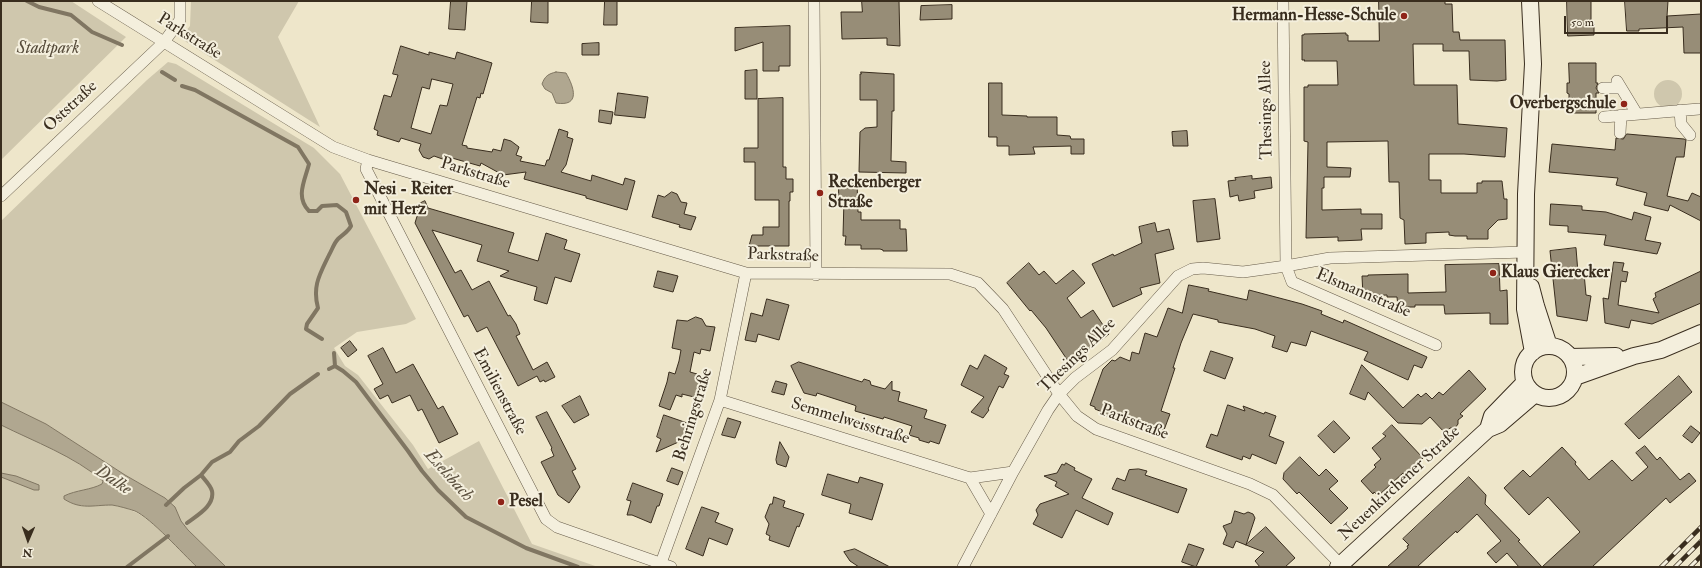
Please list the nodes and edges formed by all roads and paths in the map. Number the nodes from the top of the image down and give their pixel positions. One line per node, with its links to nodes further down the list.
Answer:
1 (98, 1): 6 (street, Parkstraße)
2 (180, 1): 6 (street, Oststraße)
3 (814, 1): 20 (street)
4 (1283, 1): 18 (street, Thesings Allee)
5 (1530, 1): 17 (main road)
6 (164, 42): 15 (street, Parkstraße); 16 (street, Oststraße)
7 (1603, 88): 10 (street)
8 (1699, 109): 9 (street)
9 (1680, 110): 10 (street); 14 (street)
10 (1637, 114): 11 (street)
11 (1622, 115): 12 (street); 13 (street)
12 (1604, 117)
13 (1620, 133)
14 (1690, 135)
15 (368, 160): 19 (street, Parkstraße); 34 (street, Emilienstraße)
16 (1, 196)
17 (1525, 256): 18 (street, Thesings Allee); 23 (main road); 24 (main road)
18 (1286, 266): 22 (street, Elsmannstraße); 29 (street, Thesings Allee)
19 (746, 273): 20 (street, Parkstraße); 30 (street, Behringstraße)
20 (816, 275): 29 (street, Parkstraße)
21 (1701, 333): 25 (main road)
22 (1436, 345)
23 (1549, 346): 24 (main road); 26 (main road)
24 (1533, 352): 28 (main road)
25 (1634, 356): 26 (main road); 27 (main road)
26 (1570, 357): 27 (main road)
27 (1575, 377): 28 (main road)
28 (1530, 388): 35 (main road, Neuenkirchener Straße)
29 (1059, 394): 31 (street, Thesings Allee); 35 (street, Parkstraße)
30 (720, 400): 32 (street, Semmelweisstraße); 34 (street, Behringstraße)
31 (1013, 472): 32 (street, Semmelweisstraße); 33 (street, Thesings Allee)
32 (970, 478): 33 (street)
33 (991, 514): 36 (street, Thesings Allee)
34 (666, 565)
35 (1341, 566)
36 (963, 567)

